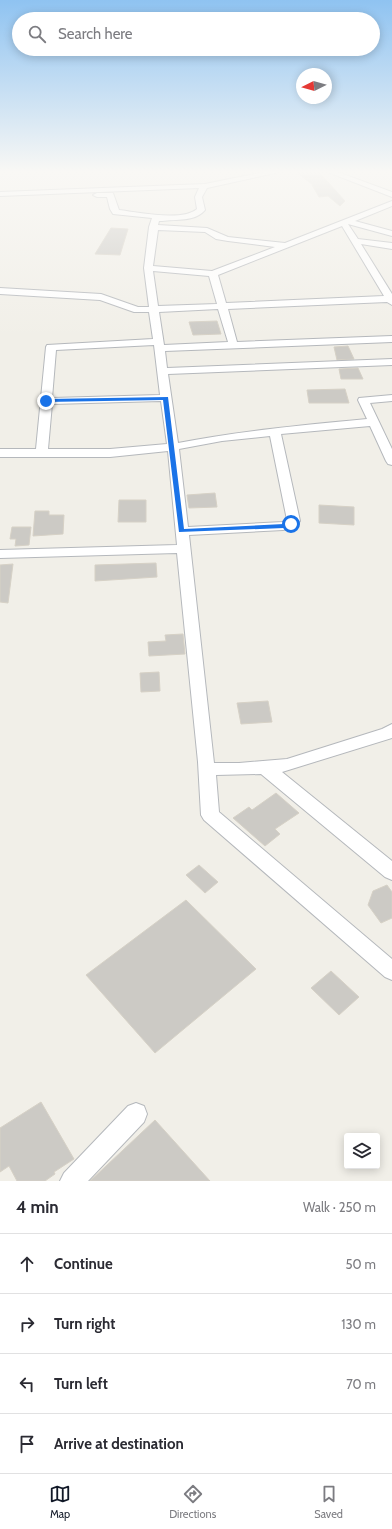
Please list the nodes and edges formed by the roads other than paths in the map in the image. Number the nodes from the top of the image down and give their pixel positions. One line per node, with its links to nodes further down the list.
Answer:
1 (335, 226): 7 (street)
2 (348, 226): 6 (street)
3 (362, 226): 5 (street)
4 (153, 227): 7 (street); 9 (street)
5 (392, 234)
6 (355, 241): 8 (street); 12 (street)
7 (287, 245): 10 (street)
8 (392, 246)
9 (148, 268): 10 (street); 14 (street)
10 (214, 274): 13 (street)
11 (0, 291): 14 (street)
12 (389, 294): 13 (street)
13 (223, 306): 14 (street); 16 (street)
14 (153, 309): 17 (street)
15 (392, 339): 16 (street)
16 (233, 344): 17 (street)
17 (158, 345): 19 (street); 22 (street)
18 (392, 362): 19 (street)
19 (162, 371): 20 (street)
20 (166, 398): 22 (street); 26 (street)
21 (392, 398): 23 (street)
22 (46, 401): 28 (street)
23 (374, 422): 24 (street); 25 (street)
24 (275, 432): 26 (street); 30 (street)
25 (388, 446): 29 (street)
26 (173, 447): 28 (street); 30 (street)
27 (0, 453): 28 (street)
28 (42, 453)
29 (392, 460)
30 (182, 531): 31 (street)
31 (184, 549): 32 (street); 35 (street)
32 (0, 554)
33 (391, 733): 34 (street)
34 (264, 767): 35 (street); 36 (street)
35 (207, 769): 37 (street)
36 (392, 872)
37 (392, 971)
38 (136, 1114): 39 (street)
39 (72, 1181)

